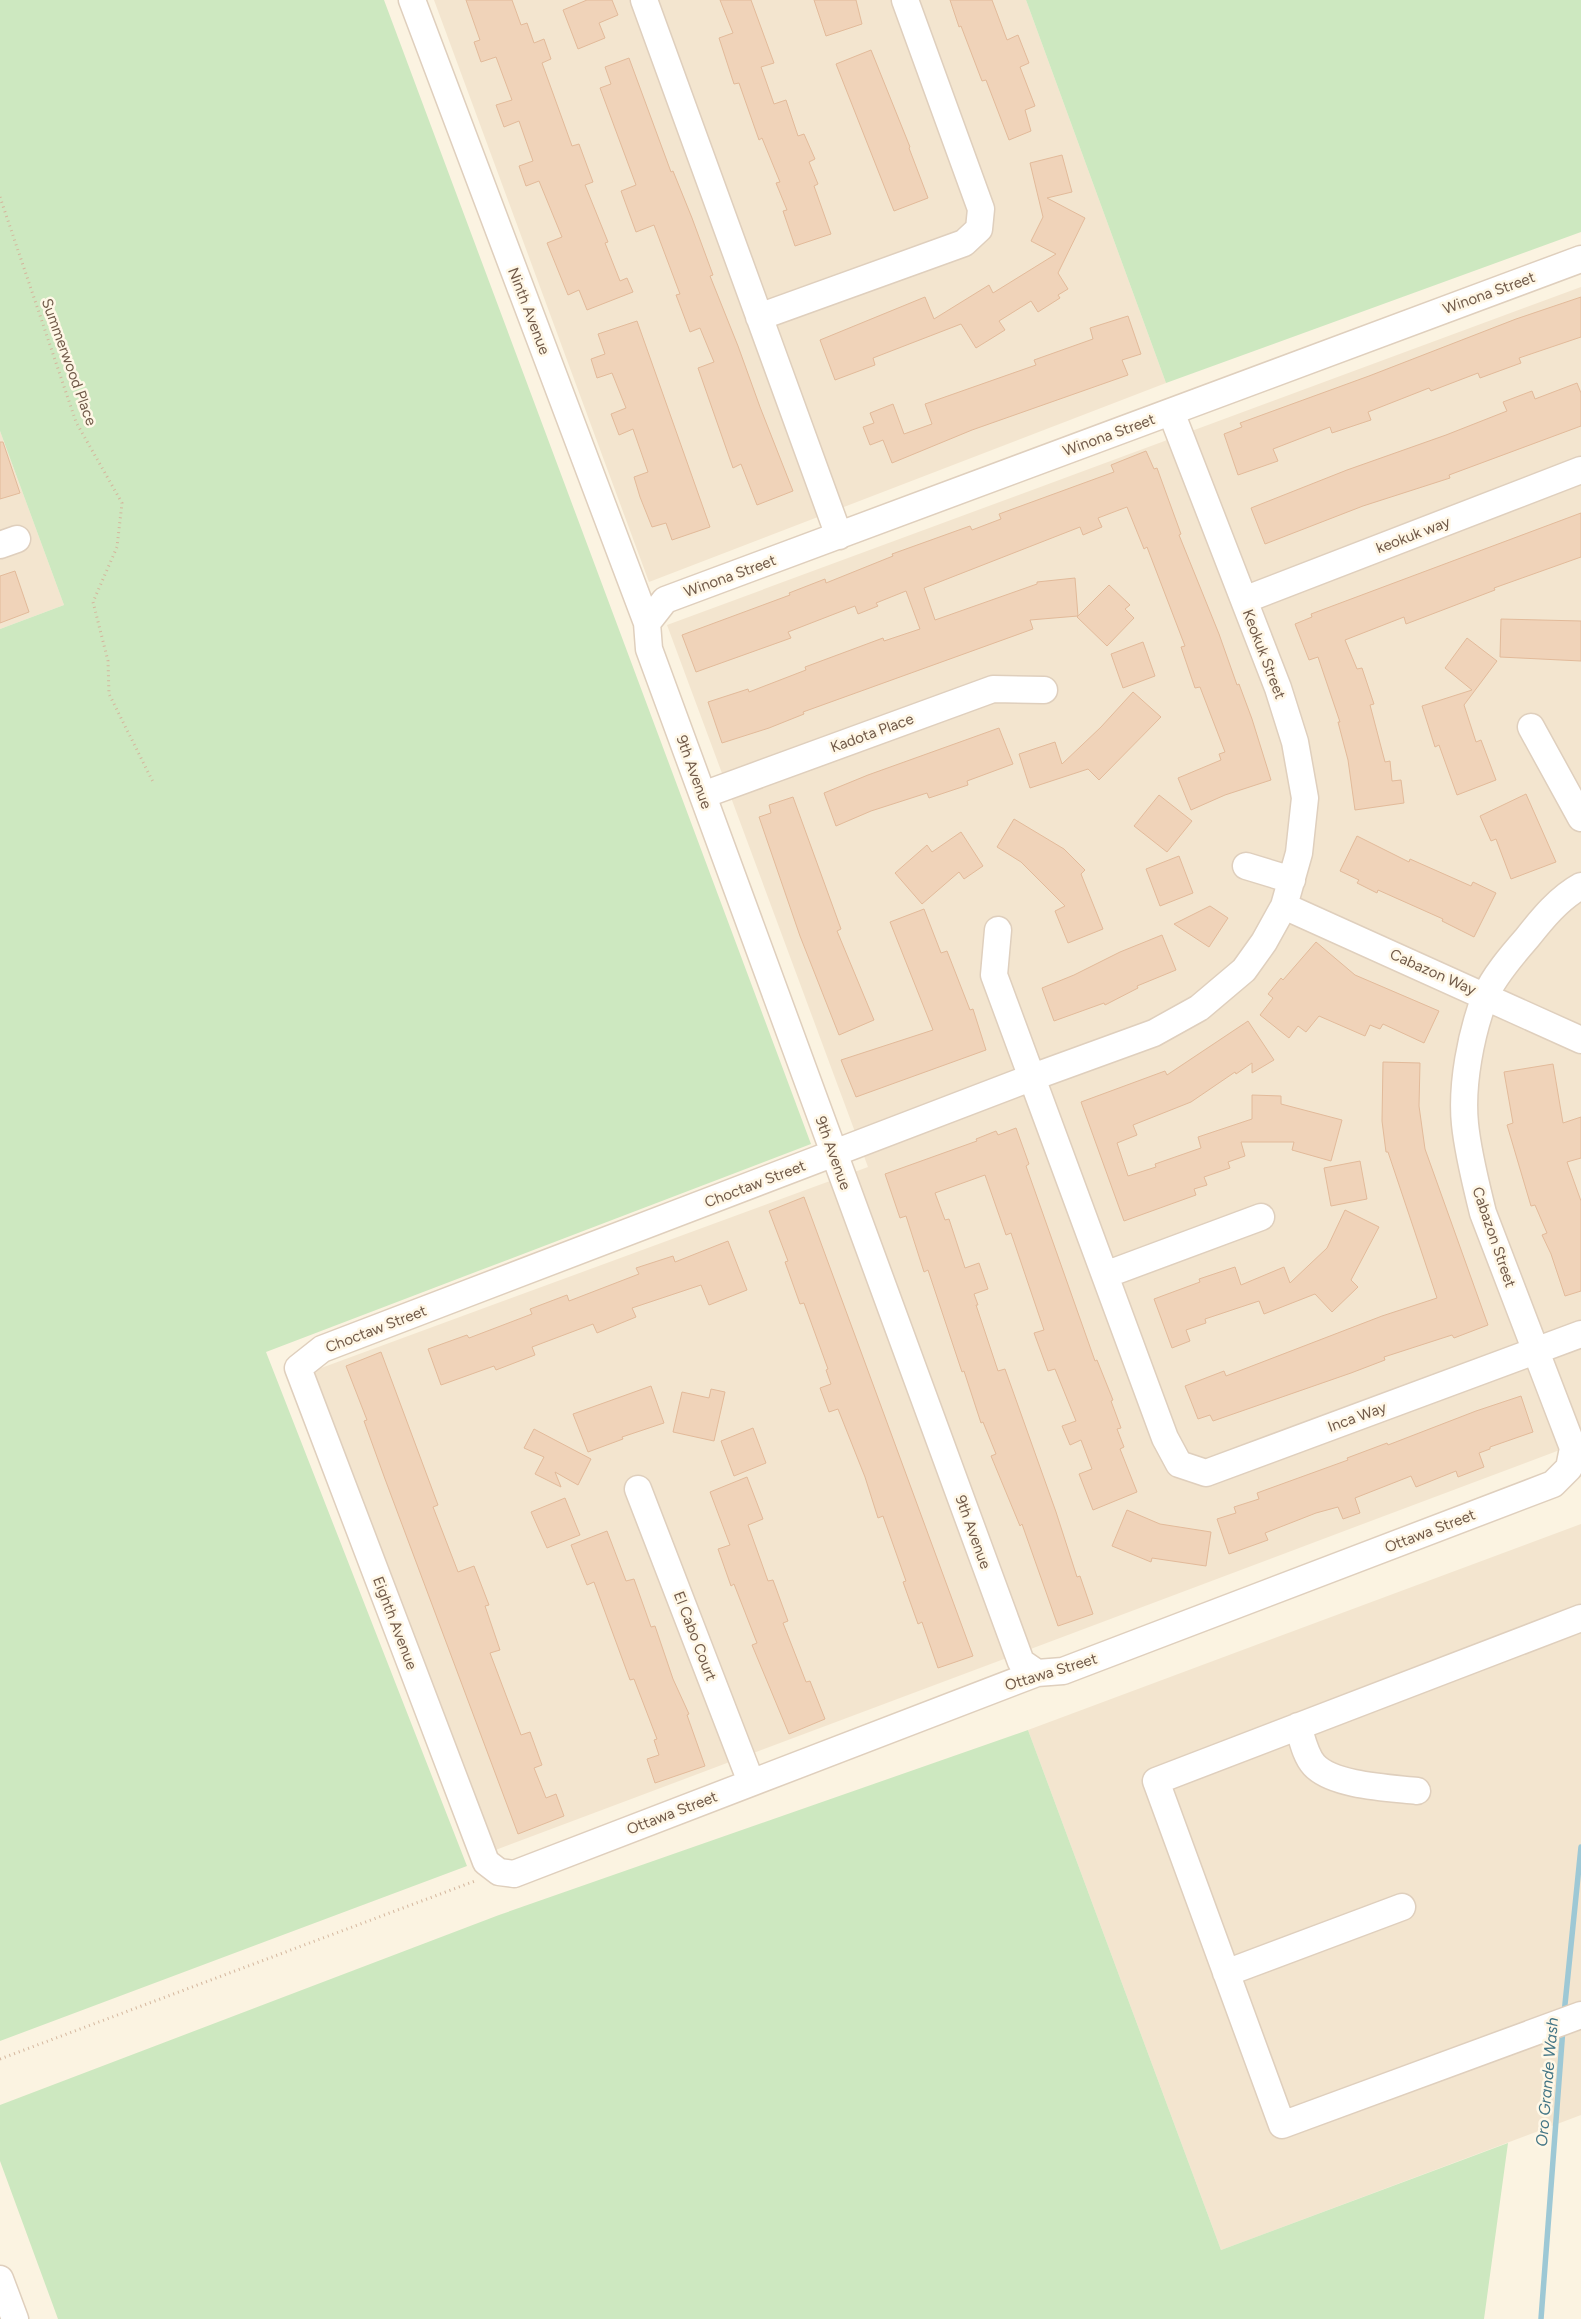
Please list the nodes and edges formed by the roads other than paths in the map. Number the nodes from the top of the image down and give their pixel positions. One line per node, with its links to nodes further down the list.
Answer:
1 (412, 0): 10 (street, Ninth Avenue)
2 (644, 0): 5 (street)
3 (905, 0): 5 (street)
4 (1581, 259): 6 (street, Winona Street)
5 (759, 317): 8 (street)
6 (1171, 412): 8 (street, Winona Street); 9 (street, Keokuk Street)
7 (1581, 470): 9 (street, keokuk way)
8 (839, 536): 10 (street, Winona Street)
9 (1244, 600): 16 (street, Keokuk Street)
10 (647, 623): 13 (street, 9th Avenue)
11 (1044, 690): 13 (street, Kadota Place)
12 (1531, 727): 14 (street)
13 (703, 795): 23 (street, 9th Avenue)
14 (1581, 818)
15 (1246, 866): 16 (street)
16 (1292, 880): 18 (street, Keokuk Street)
17 (1581, 886): 20 (street, Cabazon Street)
18 (1284, 906): 20 (street, Cabazon Way); 22 (street, Choctaw Street)
19 (998, 930): 22 (street)
20 (1486, 996): 21 (street, Cabazon Way); 27 (street, Cabazon Street)
21 (1581, 1040)
22 (1032, 1077): 23 (street, Choctaw Street); 25 (street)
23 (834, 1154): 28 (street, Choctaw Street); 32 (street, 9th Avenue)
24 (1261, 1217): 25 (street)
25 (1105, 1275): 27 (street, Inca Way)
26 (1581, 1334): 27 (street, Inca Way)
27 (1535, 1350): 29 (street, Cabazon Street)
28 (298, 1368): 36 (street, Eighth Avenue)
29 (1569, 1468): 32 (street, Ottawa Street)
30 (638, 1489): 34 (street, El Cabo Court)
31 (1581, 1618): 33 (street)
32 (1037, 1673): 34 (street, Ottawa Street)
33 (1298, 1726): 35 (street); 38 (street)
34 (751, 1782): 36 (street, Ottawa Street)
35 (1417, 1791)
36 (499, 1872)
37 (1402, 1907): 38 (street)
38 (1226, 1972): 39 (street)
39 (1581, 2015)
40 (0, 2279): 41 (street)
41 (15, 2319)

